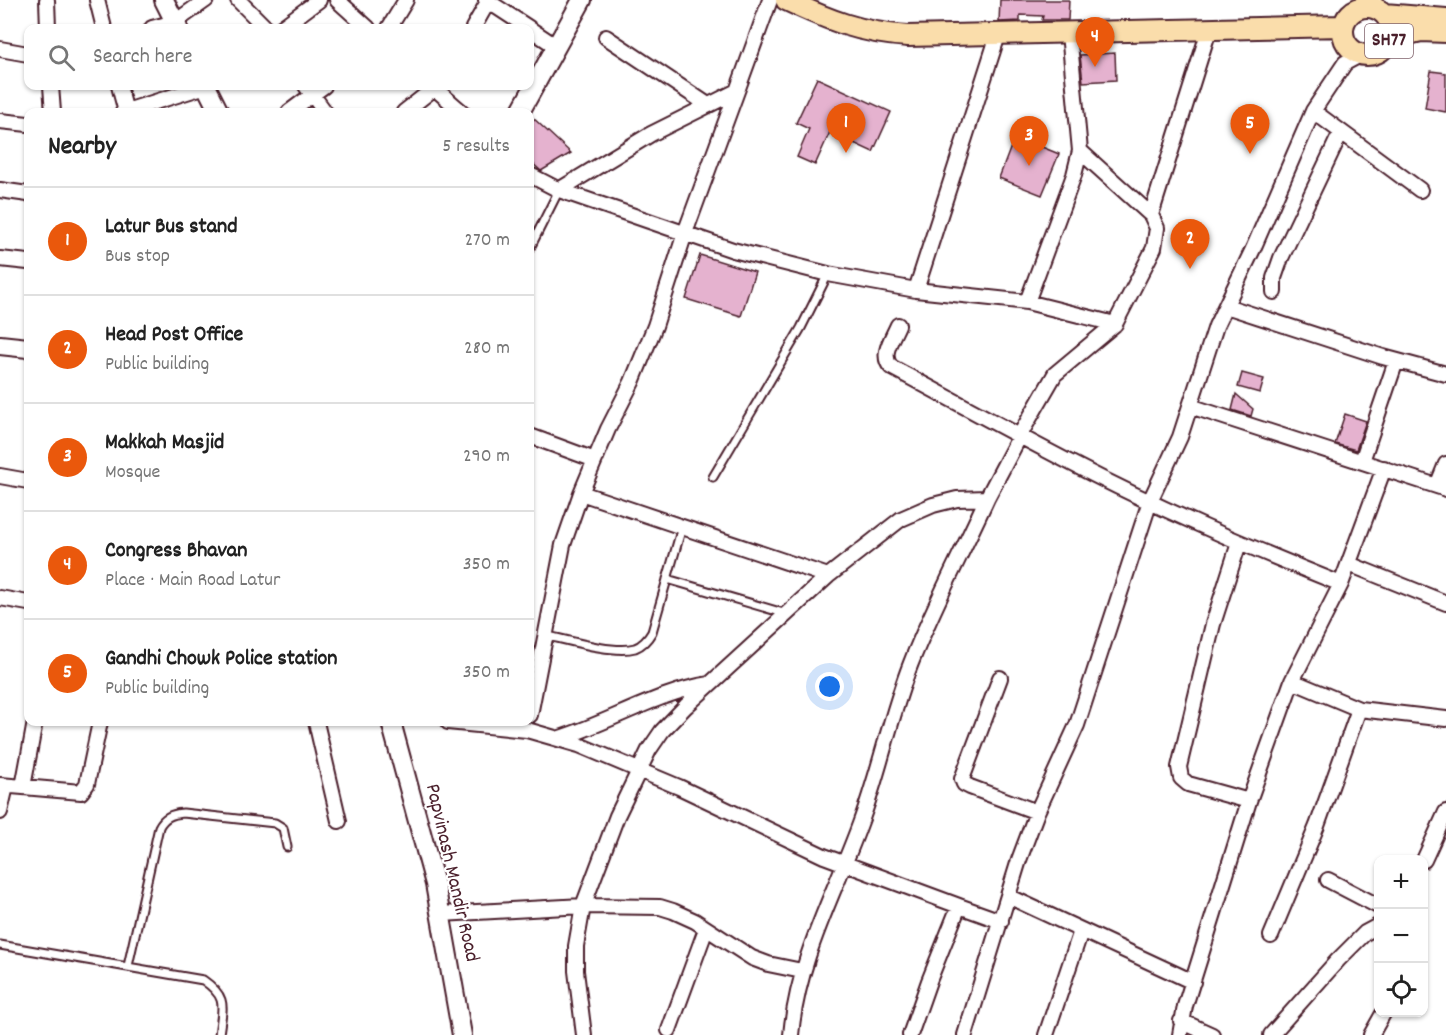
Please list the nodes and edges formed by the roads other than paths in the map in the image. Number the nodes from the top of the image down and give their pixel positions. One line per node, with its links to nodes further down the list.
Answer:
1 (47, 0): 15 (street)
2 (97, 0): 16 (street)
3 (164, 0): 17 (street)
4 (206, 0): 18 (street)
5 (238, 0): 19 (street)
6 (319, 0): 20 (street)
7 (337, 0): 21 (street)
8 (406, 0): 22 (street)
9 (488, 0): 23 (street); 24 (street)
10 (582, 0): 33 (street)
11 (770, 0): 46 (street)
12 (798, 3): 30 (main road, SH77)
13 (1376, 7): 14 (main road, SH77); 25 (main road, SH77); 32 (main road, SH77)
14 (1446, 19)
15 (48, 24)
16 (103, 24)
17 (175, 24)
18 (178, 24)
19 (262, 24)
20 (286, 24)
21 (364, 24)
22 (391, 24)
23 (476, 24)
24 (522, 24)
25 (1343, 26): 26 (main road, SH77); 36 (main road, SH77)
26 (1209, 30): 29 (main road, SH77); 67 (street)
27 (534, 32): 33 (street)
28 (1446, 32): 32 (main road, SH77)
29 (1069, 33): 30 (main road, SH77); 61 (street)
30 (998, 35): 73 (street)
31 (606, 37): 47 (street)
32 (1391, 38): 36 (main road, SH77)
33 (557, 47): 37 (street)
34 (0, 49): 35 (street)
35 (24, 53)
36 (1360, 55): 57 (street)
37 (534, 87)
38 (51, 90): 48 (street)
39 (119, 90): 49 (street)
40 (194, 90): 50 (street)
41 (208, 90): 51 (street)
42 (309, 90): 52 (street); 53 (street)
43 (430, 90): 54 (street)
44 (439, 90): 55 (street)
45 (533, 90): 56 (street)
46 (737, 91): 47 (street); 68 (street)
47 (708, 105): 64 (street)
48 (53, 108)
49 (124, 108)
50 (137, 108)
51 (217, 108)
52 (293, 108)
53 (322, 108)
54 (409, 108)
55 (458, 108)
56 (522, 108)
57 (1313, 111): 60 (street); 76 (street)
58 (0, 121): 59 (street)
59 (24, 124)
60 (1341, 132): 65 (street); 74 (street)
61 (1080, 151): 67 (street); 75 (street)
62 (534, 177): 64 (street)
63 (0, 190): 66 (street)
64 (559, 190): 68 (street); 69 (lane)
65 (1420, 190)
66 (24, 193)
67 (1151, 215): 77 (street)
68 (685, 233): 72 (street); 86 (street)
69 (534, 240)
70 (0, 259): 71 (street)
71 (24, 262)
72 (828, 274): 73 (street); 91 (lane)
73 (915, 290): 75 (street)
74 (1274, 292)
75 (1027, 302): 77 (street)
76 (1226, 306): 81 (street); 83 (street)
77 (1114, 324): 84 (street)
78 (898, 326): 84 (street)
79 (0, 345): 80 (street)
80 (24, 348)
81 (1396, 361): 82 (street); 87 (street)
82 (1446, 374)
83 (1190, 406): 87 (street); 96 (street)
84 (1020, 435): 95 (street); 96 (street)
85 (534, 437): 86 (street)
86 (595, 460): 94 (street)
87 (1362, 461): 89 (street)
88 (1446, 464): 93 (street)
89 (1384, 468): 93 (street); 99 (street)
90 (0, 476): 92 (street)
91 (713, 477)
92 (24, 480)
93 (1442, 487)
94 (581, 494): 97 (street); 107 (street)
95 (987, 498): 100 (street); 130 (street)
96 (1150, 501): 98 (street); 125 (street)
97 (682, 527): 100 (street); 101 (lane)
98 (1239, 543): 102 (street); 123 (street)
99 (1349, 564): 102 (street); 105 (street)
100 (828, 576): 106 (street)
101 (667, 579): 106 (lane); 107 (lane)
102 (1341, 584): 109 (street)
103 (0, 598): 104 (street)
104 (24, 602)
105 (1446, 603)
106 (787, 614): 110 (street)
107 (544, 635): 111 (street)
108 (1000, 678): 125 (street)
109 (1292, 681): 112 (street); 123 (street)
110 (710, 684): 119 (street); 120 (street)
111 (534, 693)
112 (1359, 709): 113 (street); 141 (street)
113 (1446, 719)
114 (34, 726): 122 (street)
115 (99, 726): 122 (street)
116 (317, 726): 127 (street)
117 (393, 726): 136 (street, Papvinash Mandir Road)
118 (528, 726): 119 (street)
119 (560, 738): 120 (street)
120 (639, 770): 130 (street); 134 (street)
121 (3, 785): 122 (street); 124 (street)
122 (23, 787)
123 (1249, 801): 145 (street)
124 (0, 812)
125 (1037, 812): 132 (street)
126 (1446, 812): 129 (street)
127 (339, 821)
128 (287, 847): 143 (lane)
129 (1426, 855)
130 (844, 865): 135 (street); 144 (street)
131 (1328, 880): 133 (street)
132 (1008, 896): 137 (street); 140 (street)
133 (1374, 904)
134 (583, 906): 136 (street); 138 (street); 151 (street)
135 (959, 906): 137 (street); 153 (street)
136 (441, 914): 150 (street, Papvinash Mandir Road)
137 (1001, 921): 154 (street)
138 (706, 928): 144 (street); 148 (street)
139 (1374, 928): 157 (street)
140 (1081, 931): 145 (street); 155 (street)
141 (1270, 936)
142 (0, 945): 143 (lane)
143 (128, 966): 149 (lane)
144 (802, 971): 152 (street)
145 (1193, 982): 147 (street)
146 (1381, 1017): 158 (street)
147 (1180, 1028): 156 (street)
148 (669, 1030)
149 (219, 1035)
150 (462, 1035)
151 (584, 1035)
152 (790, 1035)
153 (910, 1035)
154 (965, 1035)
155 (1046, 1035)
156 (1212, 1035)
157 (1271, 1035)
158 (1371, 1035)

